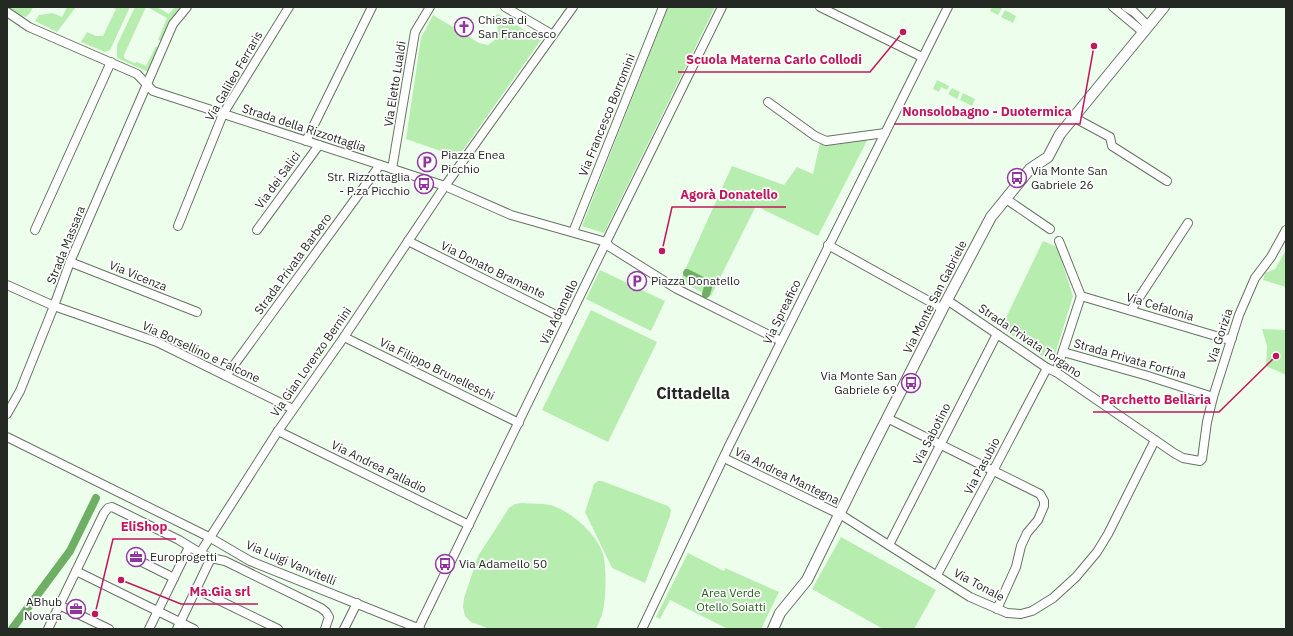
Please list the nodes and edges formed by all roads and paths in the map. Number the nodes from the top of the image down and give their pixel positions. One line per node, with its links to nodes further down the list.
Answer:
1 (187, 7): 19 (street, Strada Massara)
2 (289, 7): 21 (street, Via Galileo Ferraris)
3 (372, 7): 24 (street)
4 (430, 7): 27 (street, Via Eletto Lualdi)
5 (505, 7): 16 (street)
6 (573, 7): 16 (street, Via Gian Lorenzo Bernini)
7 (663, 7): 37 (street, Via Francesco Borromini)
8 (722, 7): 40 (street, Via Adamello)
9 (820, 7): 17 (street)
10 (948, 7): 17 (street, Via Spreafico)
11 (1113, 7): 15 (street)
12 (1126, 7): 15 (street)
13 (1164, 7): 15 (street, Via Monte San Gabriele)
14 (7, 12): 18 (street, Strada della Rizzottaglia)
15 (1146, 29): 22 (street, Via Monte San Gabriele)
16 (553, 35): 29 (street, Via Gian Lorenzo Bernini)
17 (922, 57): 23 (street, Via Spreafico)
18 (111, 62): 19 (street, Strada della Rizzottaglia); 34 (street)
19 (147, 84): 21 (street, Strada della Rizzottaglia); 42 (street, Strada Massara)
20 (768, 102): 23 (street)
21 (223, 114): 24 (street, Strada della Rizzottaglia); 32 (street, Via Galileo Ferraris)
22 (1073, 117): 28 (street); 30 (street, Via Monte San Gabriele)
23 (885, 132): 41 (street, Via Spreafico)
24 (306, 141): 25 (street, Strada della Rizzottaglia)
25 (319, 145): 26 (street, Strada della Rizzottaglia); 35 (street, Via dei Salici)
26 (380, 165): 27 (street, Strada della Rizzottaglia); 57 (street, Strada Privata Barbero)
27 (392, 169): 29 (street, Strada della Rizzottaglia)
28 (1168, 181)
29 (444, 186): 37 (street, Strada della Rizzottaglia); 38 (street, Via Gian Lorenzo Bernini)
30 (1006, 199): 33 (street); 45 (street, Via Monte San Gabriele)
31 (1188, 223): 47 (street)
32 (178, 226)
33 (1050, 229)
34 (35, 230)
35 (257, 230)
36 (1286, 230): 52 (street, Via Gorizia)
37 (573, 232): 40 (street, Strada della Rizzottaglia)
38 (408, 241): 49 (street, Via Donato Bramante); 51 (street, Via Gian Lorenzo Bernini)
39 (1059, 241): 44 (street)
40 (606, 242): 49 (street, Via Adamello); 53 (street)
41 (828, 245): 45 (street, Strada Privata Torgano); 53 (street, Via Spreafico)
42 (70, 262): 46 (street, Strada Massara); 48 (street, Via Vicenza)
43 (7, 285): 46 (street, Via Borsellino e Falcone)
44 (1081, 296): 47 (street, Via Cefalonia); 54 (street)
45 (945, 305): 50 (street, Strada Privata Torgano); 61 (street, Via Monte San Gabriele)
46 (54, 306): 57 (street, Via Borsellino e Falcone); 60 (street, Strada Massara)
47 (1131, 310): 52 (street, Via Cefalonia)
48 (197, 312)
49 (568, 320): 62 (street, Via Adamello)
50 (997, 334): 55 (street, Strada Privata Torgano); 66 (street, Via Sabotino)
51 (344, 336): 59 (street, Via Gian Lorenzo Bernini); 62 (street, Via Filippo Brunelleschi)
52 (1232, 338): 58 (street, Via Gorizia)
53 (781, 341): 67 (street, Via Spreafico)
54 (1063, 352): 56 (street); 58 (street, Strada Privata Fortina)
55 (1047, 368): 56 (street, Strada Privata Torgano); 69 (street, Via Pasubio)
56 (1056, 372): 65 (street, Strada Privata Torgano)
57 (226, 376): 59 (street, Via Borsellino e Falcone)
58 (1213, 397): 68 (street, Via Gorizia)
59 (293, 409): 63 (street, Via Gian Lorenzo Bernini)
60 (7, 414)
61 (887, 418): 66 (street); 70 (street, Via Monte San Gabriele)
62 (519, 423): 71 (street, Via Adamello)
63 (278, 431): 71 (street, Via Andrea Palladio); 72 (street, Via Gian Lorenzo Bernini)
64 (7, 437): 72 (street, Via Luigi Vanvitelli)
65 (1155, 440): 68 (street, Strada Privata Torgano); 84 (street, Via Tonale)
66 (940, 444): 69 (street); 73 (street, Via Sabotino)
67 (724, 458): 70 (street, Via Andrea Mantegna); 95 (street, Via Spreafico)
68 (1202, 459)
69 (993, 471): 79 (street, Via Pasubio); 84 (street)
70 (839, 514): 73 (street, Via Tonale); 96 (street, Via Monte San Gabriele)
71 (469, 525): 94 (street, Via Adamello)
72 (210, 537): 75 (street, Via Gian Lorenzo Bernini); 82 (street, Via Luigi Vanvitelli)
73 (889, 545): 79 (street, Via Tonale)
74 (189, 547): 75 (street); 78 (street); 80 (street)
75 (200, 553): 77 (street)
76 (134, 558): 80 (street)
77 (211, 558): 81 (street); 92 (street)
78 (76, 571): 83 (street); 85 (street)
79 (937, 575): 84 (street, Via Tonale)
80 (174, 578): 85 (street)
81 (196, 589): 86 (street); 91 (street)
82 (356, 603): 93 (street); 94 (street, Via Luigi Vanvitelli)
83 (59, 605): 87 (street); 88 (street)
84 (997, 609)
85 (158, 611): 86 (street); 89 (street)
86 (179, 626): 90 (street)
87 (48, 629)
88 (109, 629)
89 (149, 629)
90 (194, 629)
91 (278, 629)
92 (325, 629)
93 (344, 629)
94 (419, 629)
95 (642, 629)
96 (773, 629)

